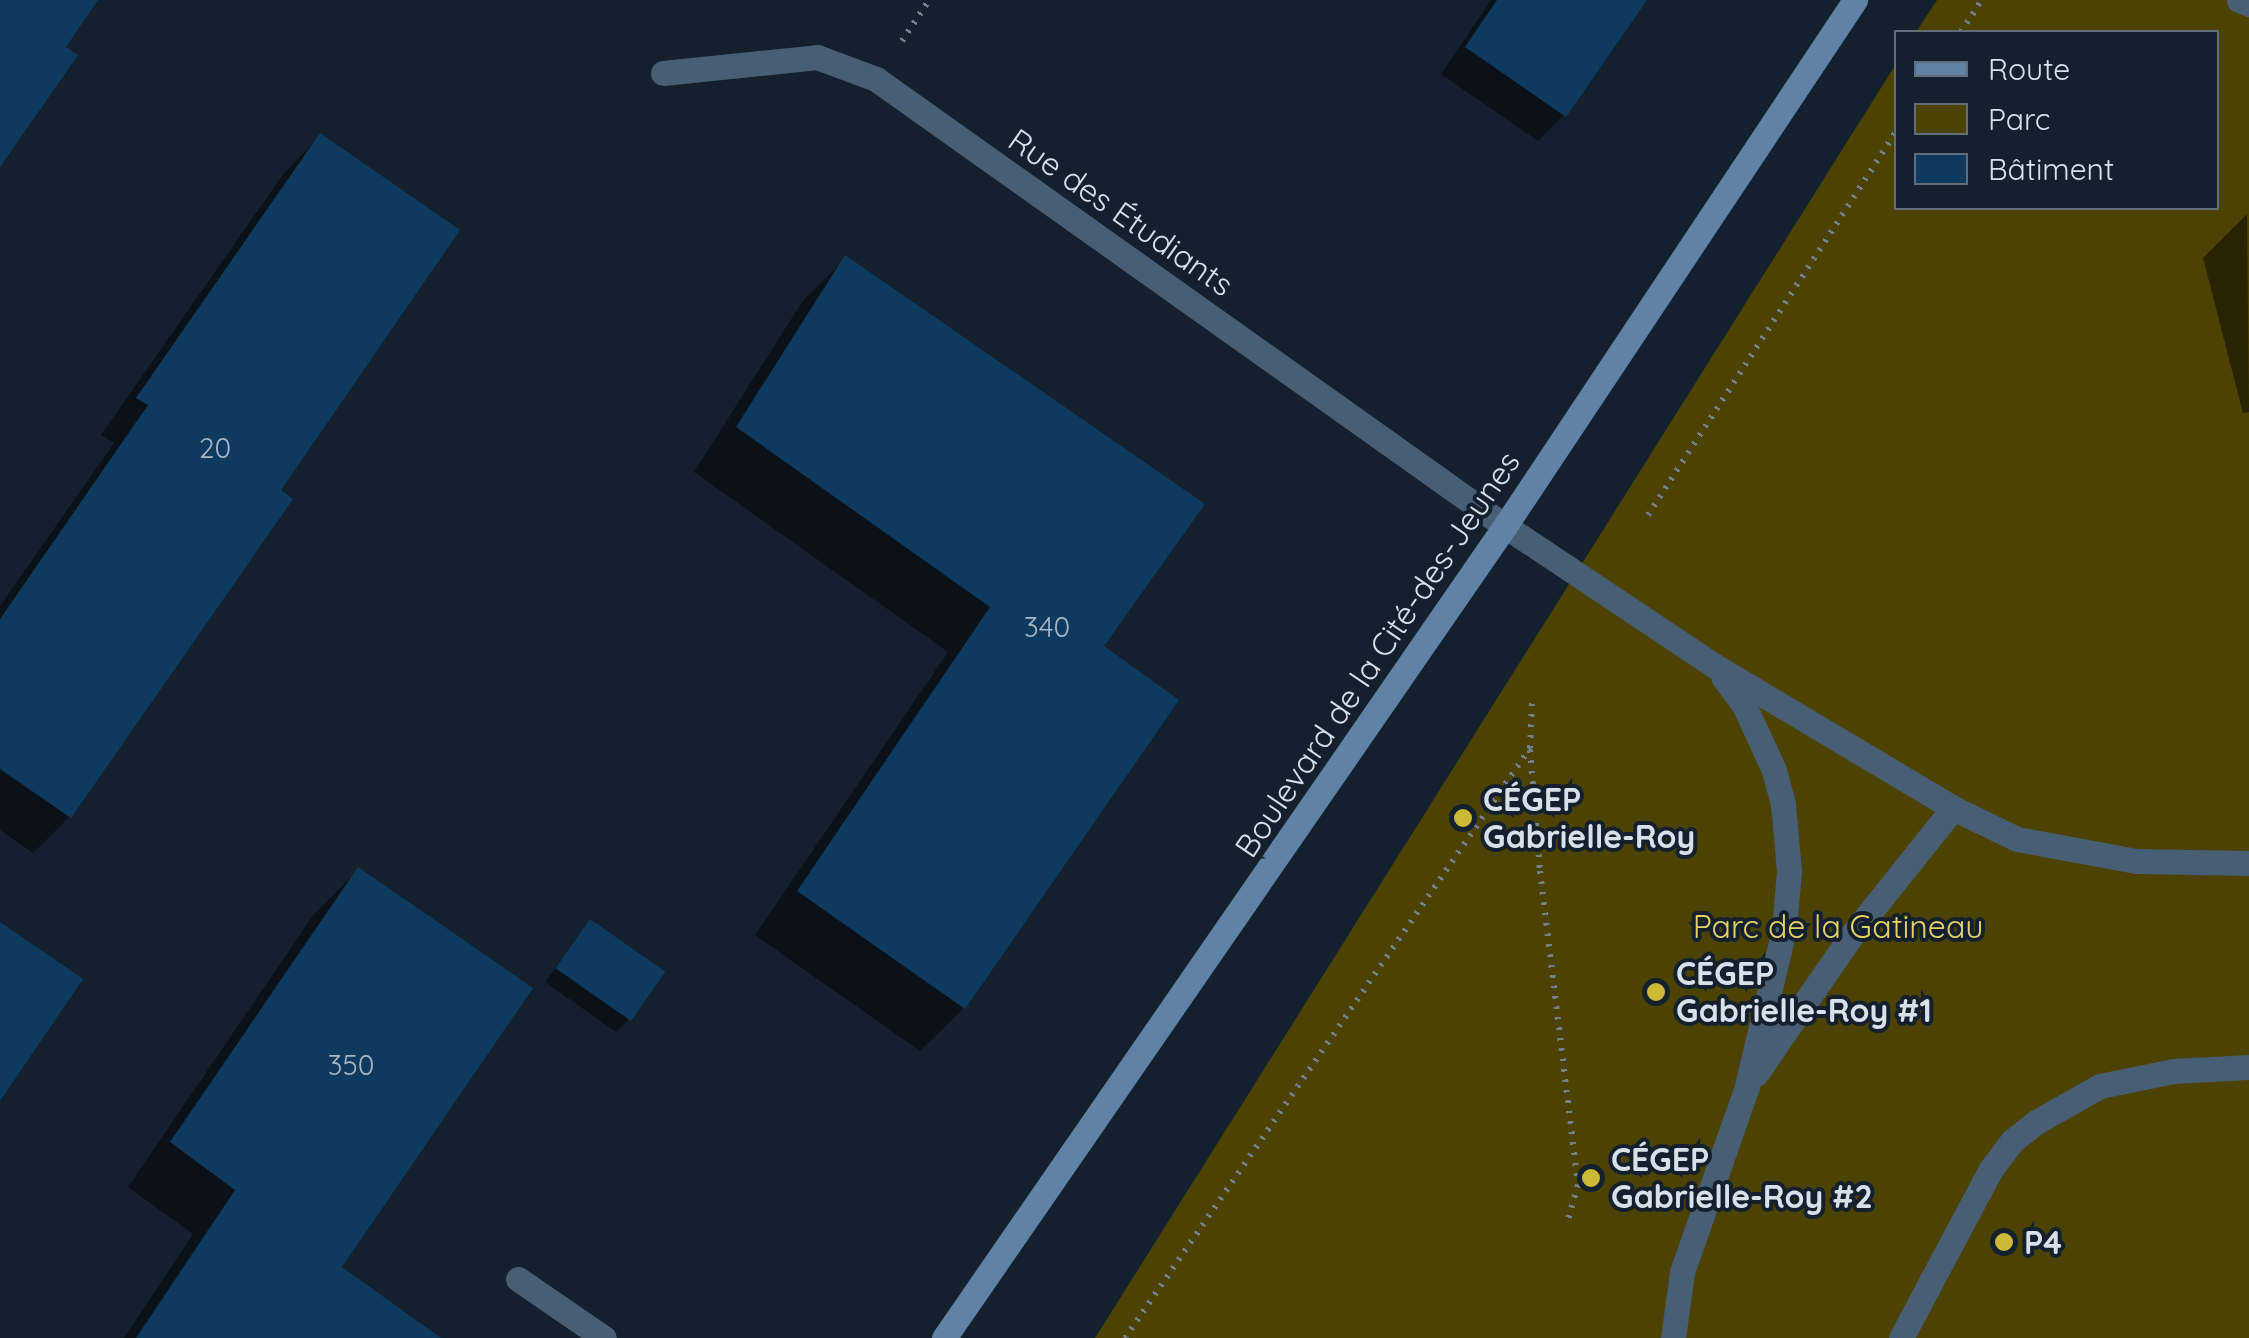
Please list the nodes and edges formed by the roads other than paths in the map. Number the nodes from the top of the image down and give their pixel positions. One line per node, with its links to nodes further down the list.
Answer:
1 (1854, 0): 5 (street, Boulevard de la Cité-des-Jeunes)
2 (2239, 0): 3 (street)
3 (2249, 4)
4 (662, 73): 5 (street, Rue des Étudiants)
5 (1505, 526): 6 (street, Rue des Étudiants); 13 (street, Boulevard de la Cité-des-Jeunes)
6 (1715, 666): 7 (street, Rue des Étudiants); 10 (street)
7 (1953, 808): 8 (street, Rue des Étudiants); 10 (street)
8 (2249, 863)
9 (2249, 1067): 15 (street)
10 (1747, 1086): 14 (street)
11 (518, 1278): 12 (street)
12 (604, 1338)
13 (944, 1338)
14 (1674, 1338)
15 (1901, 1338)

